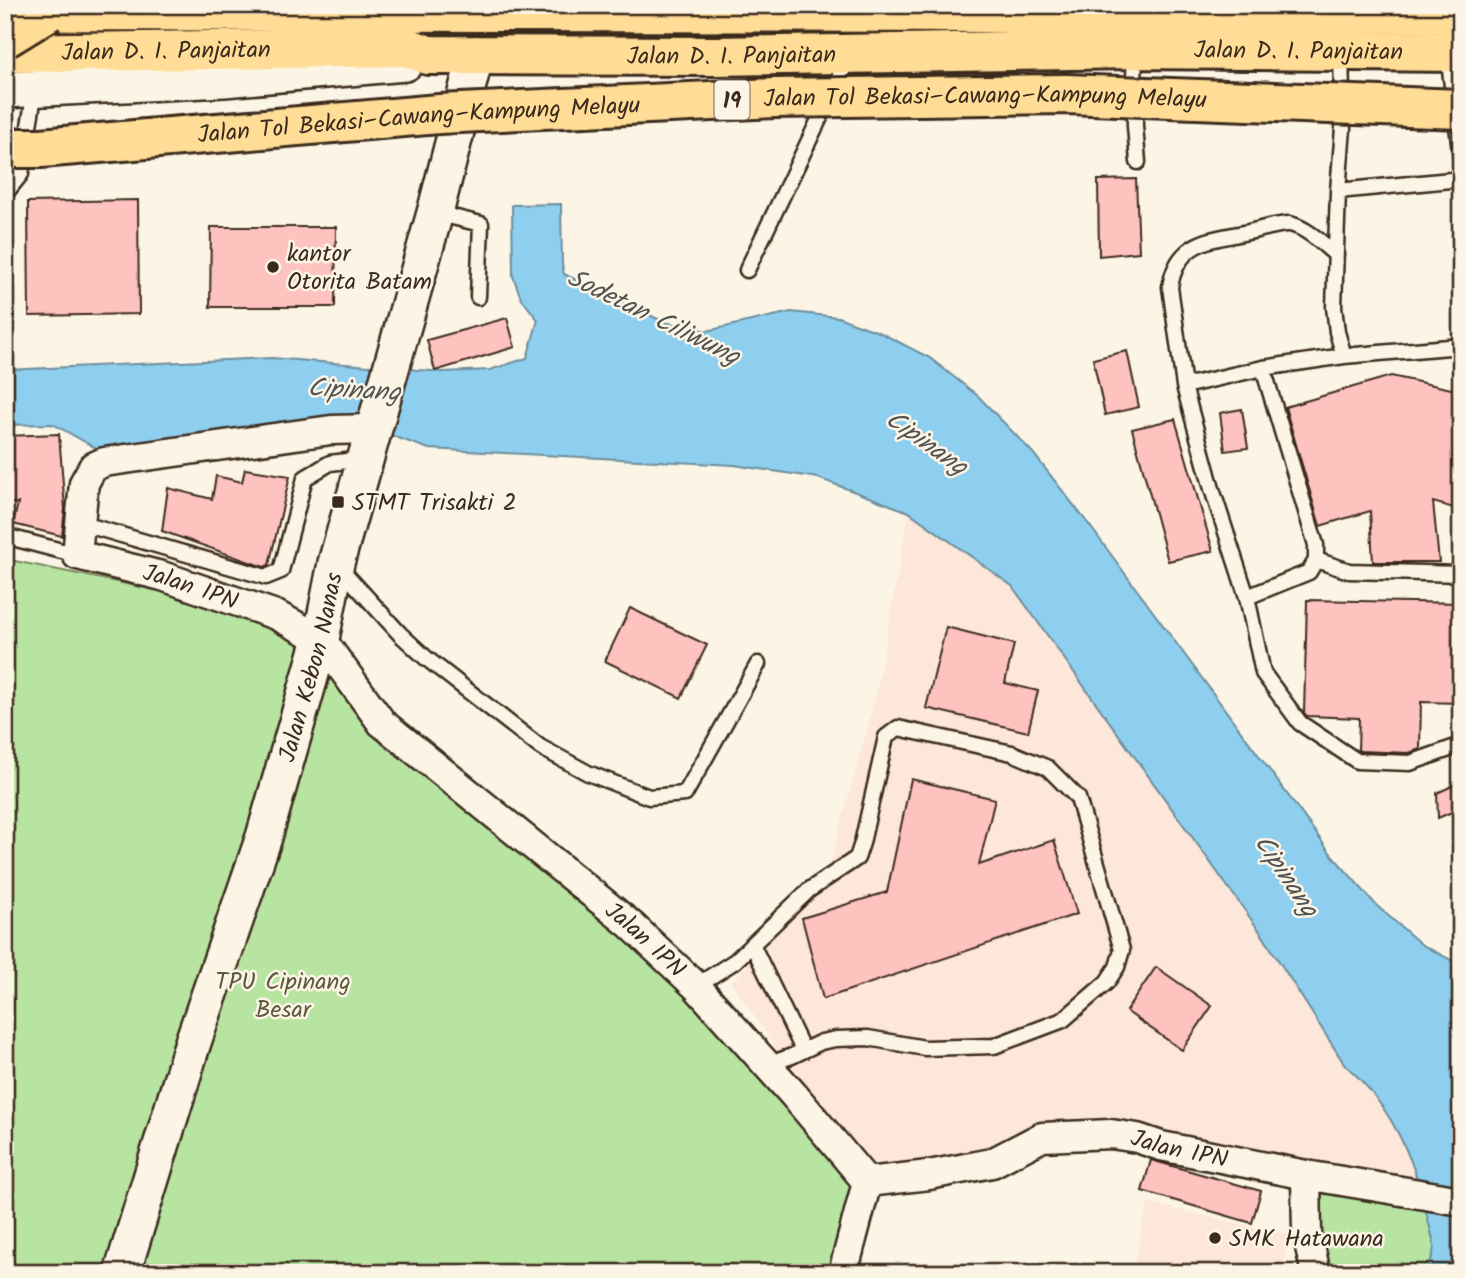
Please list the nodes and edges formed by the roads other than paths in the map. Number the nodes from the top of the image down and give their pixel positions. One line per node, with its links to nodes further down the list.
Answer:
1 (5, 13): 2 (highway)
2 (48, 18): 3 (lane); 4 (highway); 5 (highway, bridge)
3 (5, 26)
4 (1455, 35): 7 (highway, Jalan D. I. Panjaitan); 15 (lane)
5 (5, 38)
6 (1134, 49): 7 (highway, Jalan D. I. Panjaitan); 9 (highway, Jalan D. I. Panjaitan); 16 (lane)
7 (1341, 52): 18 (lane)
8 (5, 53): 11 (highway, Jalan D. I. Panjaitan)
9 (851, 53): 10 (highway, Jalan D. I. Panjaitan); 22 (lane)
10 (476, 54): 11 (highway, Jalan D. I. Panjaitan); 20 (street, Jalan Kebon Nanas)
11 (428, 55): 12 (street)
12 (20, 89): 19 (lane)
13 (1461, 109): 14 (highway, Jalan Tol Bekasi–Cawang–Kampung Melayu / 19, bridge)
14 (5, 148)
15 (1461, 158)
16 (1138, 162)
17 (1461, 179): 18 (lane)
18 (1338, 191): 21 (lane)
19 (5, 194)
20 (435, 213): 23 (lane); 28 (street, Jalan Kebon Nanas)
21 (1336, 255): 25 (lane); 27 (lane)
22 (747, 270)
23 (478, 297)
24 (1461, 346): 25 (lane)
25 (1344, 356): 26 (lane)
26 (1263, 368): 27 (lane); 32 (lane)
27 (1184, 386): 35 (lane)
28 (371, 436): 29 (street); 29 (lane); 33 (street, Jalan Kebon Nanas)
29 (80, 523): 31 (street)
30 (5, 536): 31 (lane, Jalan IPN)
31 (77, 555): 36 (street, Jalan IPN)
32 (1316, 560): 34 (lane); 35 (lane)
33 (336, 564): 36 (street, Jalan Kebon Nanas); 37 (lane)
34 (1461, 575)
35 (1247, 597): 38 (lane)
36 (321, 639): 40 (street, Jalan IPN); 46 (street, Jalan Kebon Nanas)
37 (758, 664)
38 (1461, 745)
39 (752, 944): 40 (lane); 41 (lane); 41 (lane)
40 (696, 986): 42 (street, Jalan IPN)
41 (803, 1050): 42 (lane)
42 (767, 1065): 44 (street, Jalan IPN)
43 (1309, 1176): 44 (street, Jalan IPN); 45 (street, Jalan IPN); 48 (street)
44 (867, 1182): 47 (street)
45 (1461, 1201)
46 (122, 1273)
47 (843, 1273)
48 (1316, 1273)

